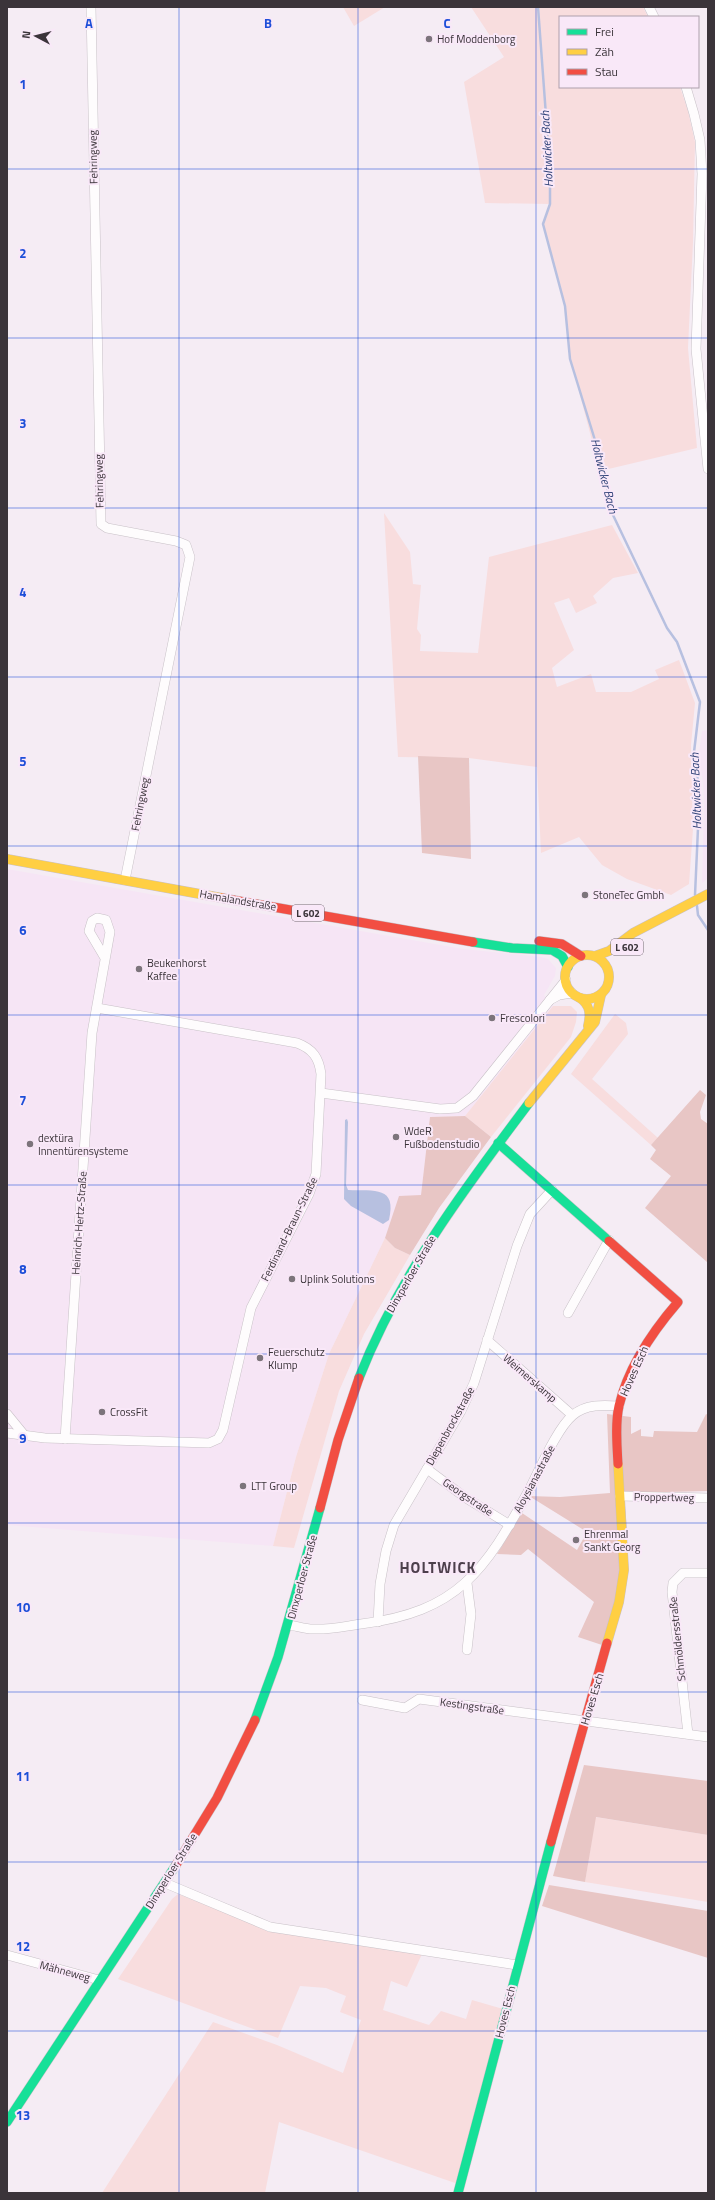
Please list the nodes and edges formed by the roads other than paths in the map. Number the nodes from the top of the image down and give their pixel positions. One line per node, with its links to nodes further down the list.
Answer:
1 (91, 7): 7 (street, Fehringweg)
2 (649, 7): 3 (street)
3 (654, 16)
4 (686, 88): 5 (street)
5 (708, 468)
6 (7, 859): 7 (main road, Hamalandstraße / L 602)
7 (125, 880): 10 (main road, Hamalandstraße / L 602)
8 (705, 896): 9 (main road, L 602)
9 (649, 926): 12 (main road); 15 (main road, L 602)
10 (493, 943): 11 (main road, Hamalandstraße / L 602); 14 (main road, Hamalandstraße / L 602)
11 (581, 956): 12 (main road, L 602); 14 (main road)
12 (595, 956): 15 (main road, L 602)
13 (105, 958): 21 (street, Heinrich-Hertz-Straße)
14 (568, 967): 16 (main road)
15 (608, 969): 18 (main road, L 602)
16 (566, 980): 17 (main road); 20 (street)
17 (572, 993): 19 (main road); 20 (street)
18 (601, 995): 19 (main road); 22 (main road, Dinxperloer Straße)
19 (580, 998): 22 (main road, Dinxperloer Straße)
20 (548, 1002): 23 (street)
21 (97, 1008): 23 (street); 34 (street, Heinrich-Hertz-Straße)
22 (586, 1032): 24 (main road, Dinxperloer Straße)
23 (321, 1093): 34 (street, Ferdinand-Braun-Straße)
24 (498, 1143): 25 (main road, Hoves Esch); 42 (main road, Dinxperloer Straße)
25 (552, 1190): 26 (main road, Hoves Esch); 28 (street, Diepenbrockstraße)
26 (609, 1240): 27 (street); 29 (main road, Hoves Esch)
27 (568, 1313)
28 (487, 1340): 31 (street, Weimerskamp); 35 (street, Diepenbrockstraße)
29 (619, 1406): 31 (street, Aloysianastraße); 36 (main road, Hoves Esch)
30 (7, 1414): 33 (street)
31 (572, 1415): 38 (street, Aloysianastraße)
32 (7, 1433): 33 (street)
33 (25, 1436): 34 (street)
34 (65, 1439)
35 (427, 1469): 38 (street, Georgstraße); 41 (street, Diepenbrockstraße)
36 (620, 1496): 37 (street, Proppertweg); 45 (main road, Hoves Esch)
37 (708, 1498)
38 (510, 1525): 40 (street, Aloysianastraße)
39 (708, 1574): 46 (street, Schmöldersstraße)
40 (467, 1583): 41 (street, Aloysianastraße); 43 (street)
41 (378, 1622): 42 (street, Aloysianastraße)
42 (289, 1625): 48 (main road, Dinxperloer Straße)
43 (467, 1650)
44 (362, 1700): 45 (street, Kestingstraße)
45 (585, 1721): 46 (street, Kestingstraße); 50 (main road, Hoves Esch)
46 (688, 1734): 47 (street, Kestingstraße)
47 (708, 1737)
48 (165, 1883): 50 (street); 51 (main road, Dinxperloer Straße)
49 (7, 1955): 51 (street, Mähneweg)
50 (517, 1965): 53 (main road, Hoves Esch)
51 (99, 1980): 52 (main road, Dinxperloer Straße)
52 (7, 2122)
53 (458, 2193)

